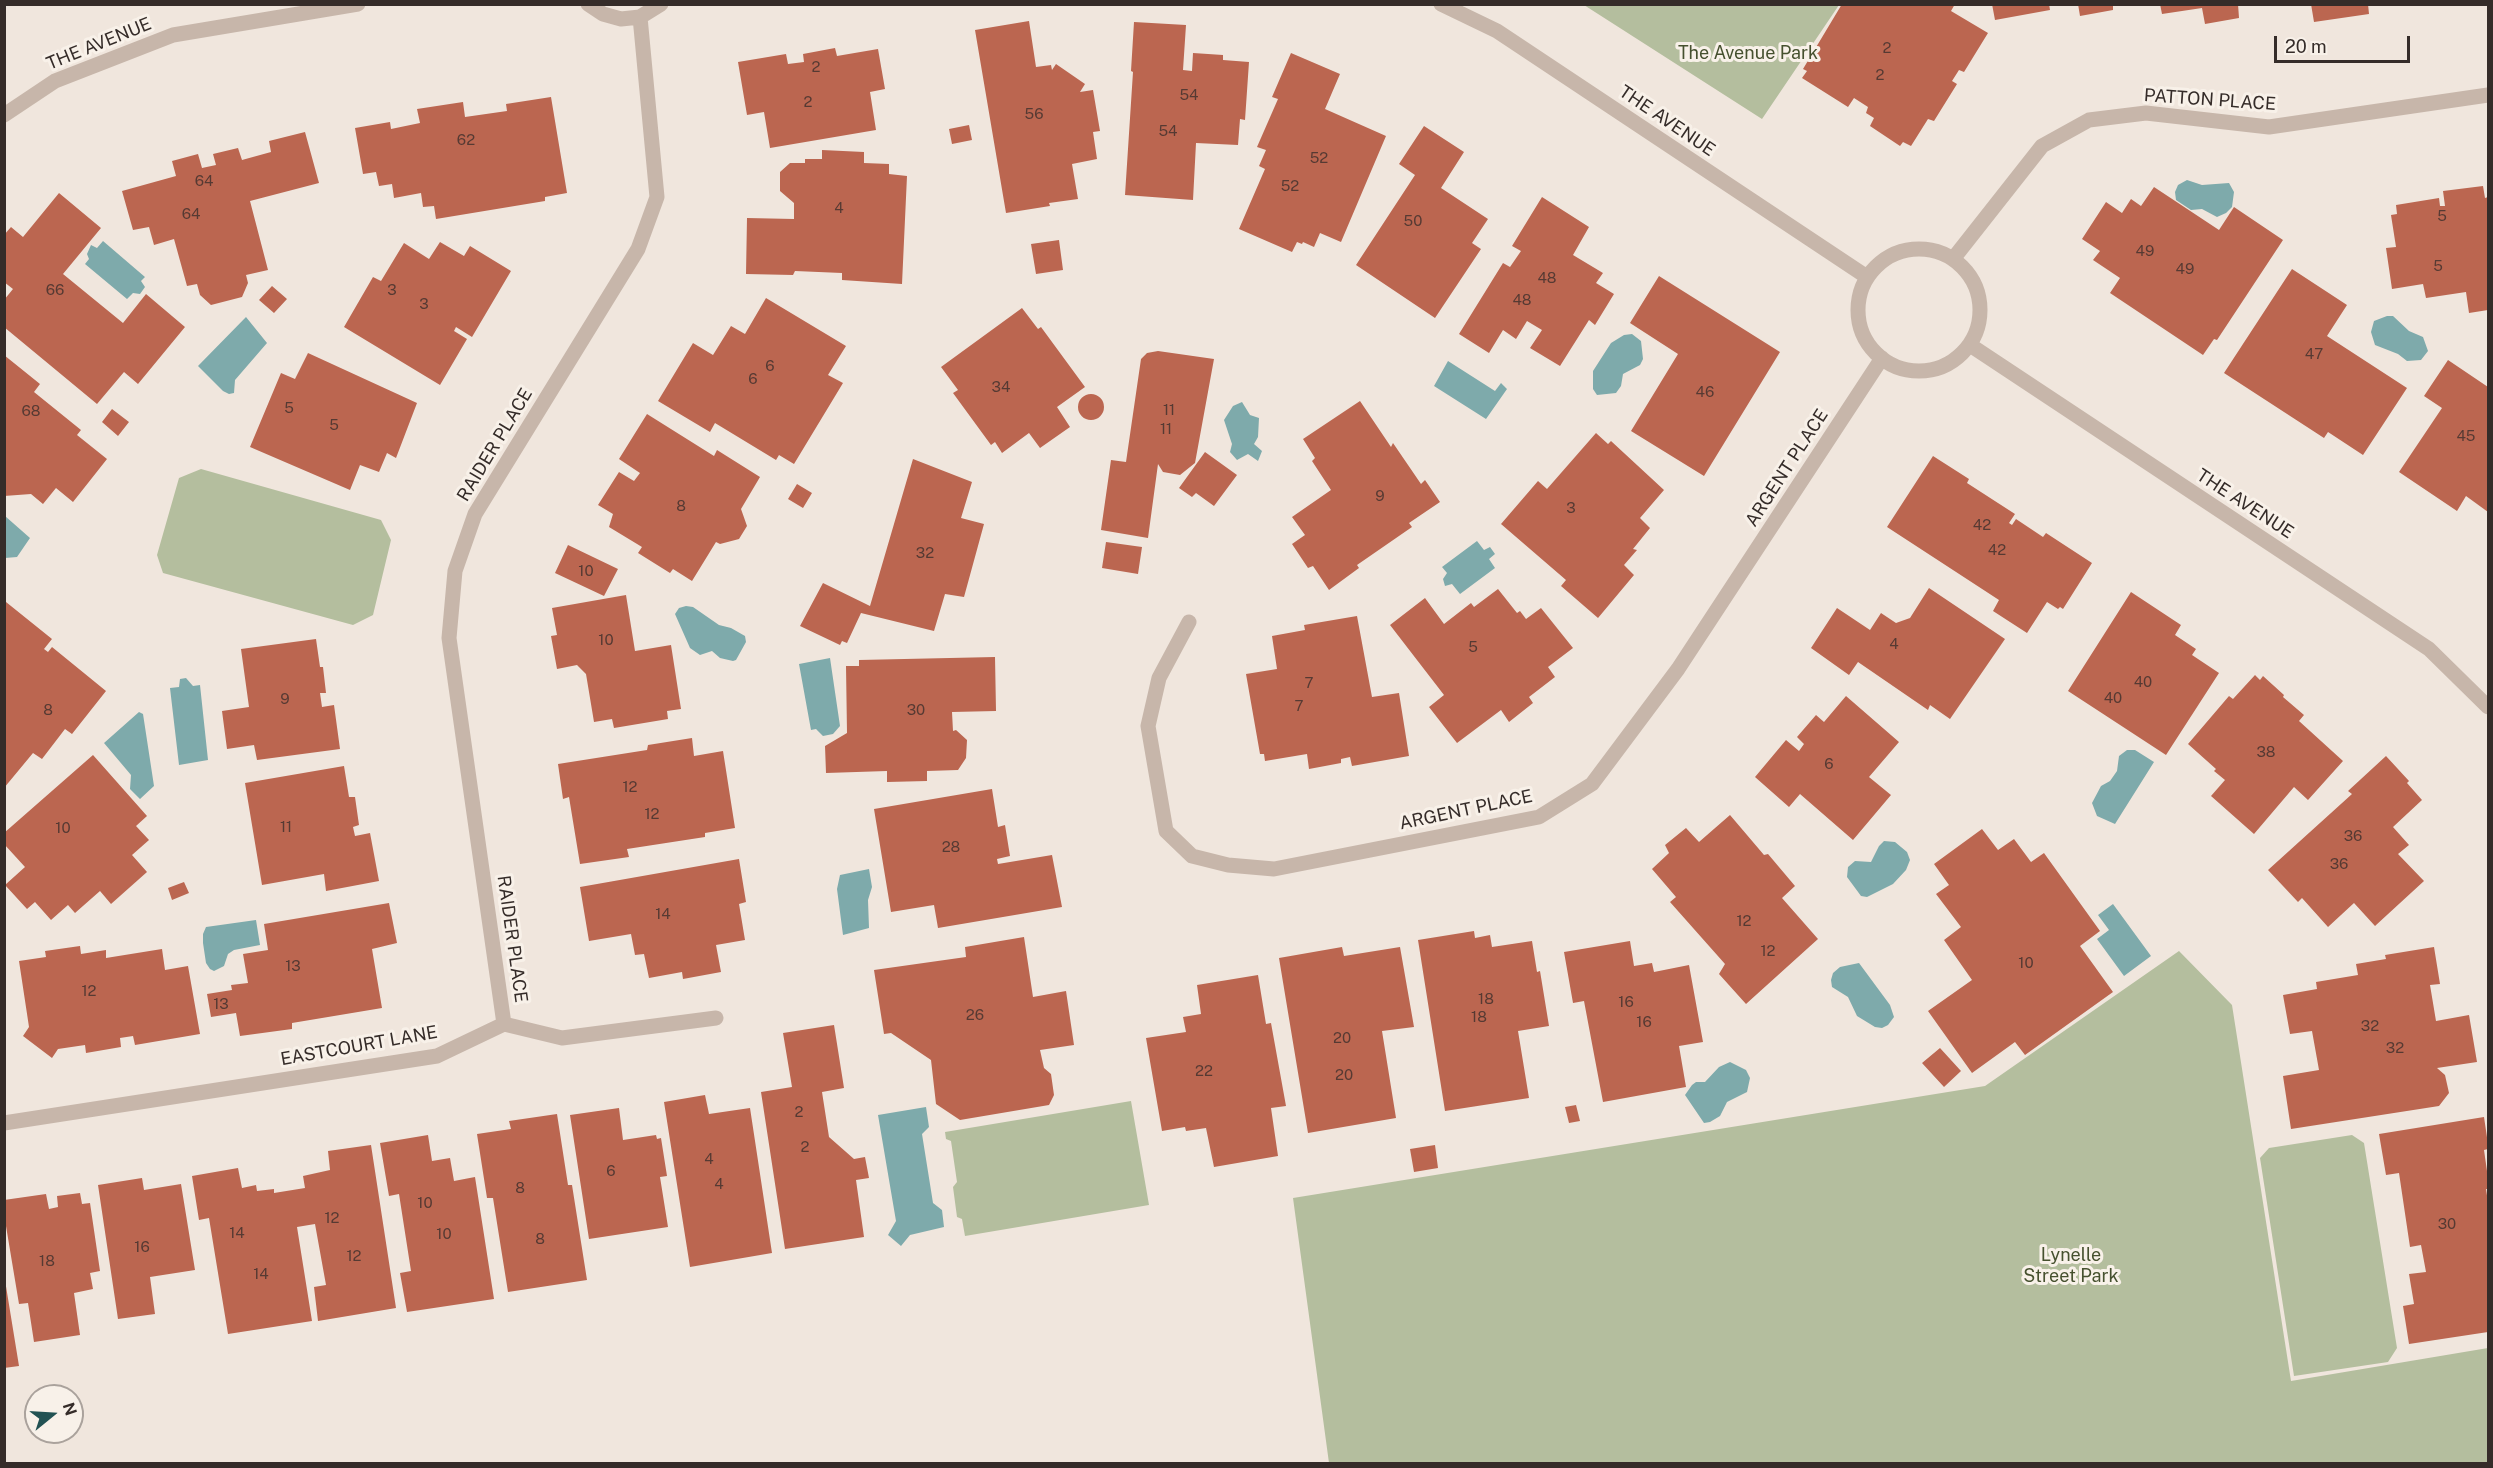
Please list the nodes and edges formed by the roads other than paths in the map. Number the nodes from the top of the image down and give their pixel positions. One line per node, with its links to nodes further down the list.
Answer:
1 (358, 4): 7 (street, THE AVENUE)
2 (588, 4): 5 (street)
3 (661, 4): 5 (street)
4 (1441, 4): 9 (street, THE AVENUE)
5 (640, 16): 15 (street, RAIDER PLACE)
6 (2488, 95): 8 (street, PATTON PLACE)
7 (4, 115)
8 (1953, 259): 9 (street); 10 (street)
9 (1867, 277): 11 (street)
10 (1970, 345): 11 (street); 13 (street, THE AVENUE)
11 (1882, 358): 12 (street, ARGENT PLACE)
12 (1189, 622)
13 (2488, 707)
14 (716, 1018): 15 (street)
15 (504, 1024): 16 (street, EASTCOURT LANE)
16 (4, 1123)

